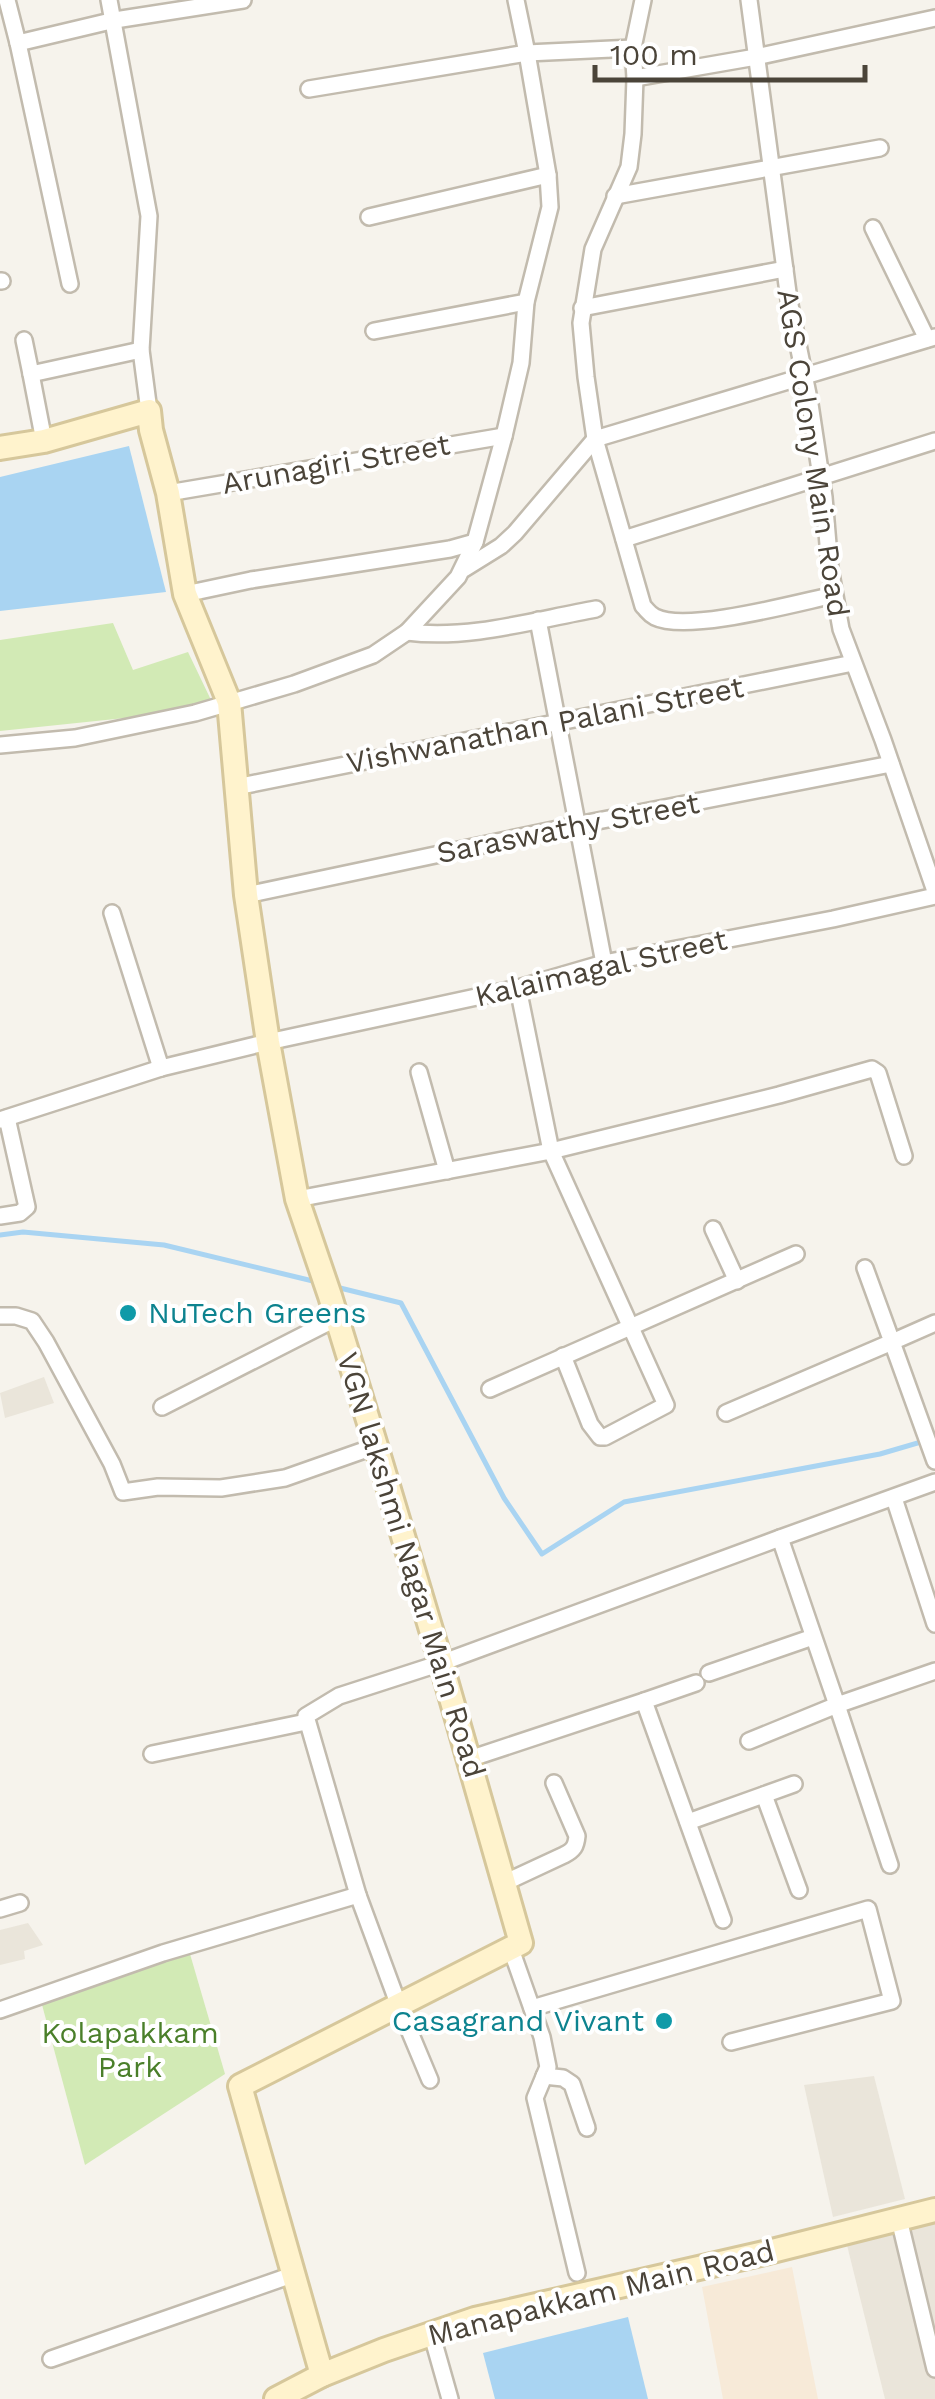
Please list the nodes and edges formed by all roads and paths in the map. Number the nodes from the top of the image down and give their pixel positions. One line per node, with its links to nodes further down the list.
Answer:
1 (6, 0): 9 (street)
2 (109, 0): 8 (street)
3 (244, 0): 8 (street)
4 (516, 0): 11 (street)
5 (643, 0): 10 (street)
6 (749, 0): 12 (street, AGS Colony Main Road)
7 (935, 18): 12 (street)
8 (114, 20): 9 (street); 28 (street)
9 (18, 43): 22 (street)
10 (633, 48): 11 (street); 13 (street)
11 (528, 53): 14 (street); 17 (street)
12 (756, 56): 13 (street); 16 (street, AGS Colony Main Road)
13 (635, 78): 18 (street)
14 (309, 89)
15 (880, 148): 16 (street)
16 (771, 168): 18 (street); 21 (street, AGS Colony Main Road)
17 (548, 175): 19 (street); 23 (street)
18 (615, 196): 24 (street)
19 (369, 217)
20 (873, 228): 26 (street)
21 (784, 270): 24 (street); 30 (street, AGS Colony Main Road)
22 (70, 284)
23 (526, 302): 25 (street); 32 (street)
24 (582, 308): 33 (street)
25 (374, 331)
26 (931, 338): 30 (street)
27 (24, 340): 29 (street)
28 (141, 350): 29 (street); 31 (street)
29 (31, 374): 34 (street)
30 (804, 377): 33 (street); 37 (street, AGS Colony Main Road)
31 (149, 411): 34 (street); 38 (street, VGN lakshmi Nagar Main Road)
32 (504, 436): 38 (street, Arunagiri Street); 40 (street)
33 (595, 440): 39 (street); 41 (street)
34 (44, 441): 36 (street)
35 (935, 442): 37 (street)
36 (0, 448)
37 (821, 478): 39 (street); 43 (street, AGS Colony Main Road)
38 (168, 493): 42 (street, VGN lakshmi Nagar Main Road)
39 (624, 539): 43 (street)
40 (475, 542): 41 (street); 42 (street)
41 (463, 569): 46 (street)
42 (186, 594): 48 (street, VGN lakshmi Nagar Main Road)
43 (834, 595): 47 (street, AGS Colony Main Road)
44 (596, 609): 45 (street)
45 (538, 620): 46 (street); 49 (street)
46 (407, 632): 48 (street)
47 (854, 663): 49 (street, Vishwanathan Palani Street); 51 (street, AGS Colony Main Road)
48 (229, 702): 50 (street); 52 (street, VGN lakshmi Nagar Main Road)
49 (559, 723): 52 (street, Vishwanathan Palani Street); 53 (street)
50 (0, 745)
51 (891, 764): 53 (street, Saraswathy Street); 54 (street, AGS Colony Main Road)
52 (236, 787): 55 (street, VGN lakshmi Nagar Main Road)
53 (577, 825): 55 (street, Saraswathy Street); 57 (street)
54 (935, 894): 57 (street, Kalaimagal Street)
55 (246, 895): 59 (street, VGN lakshmi Nagar Main Road)
56 (112, 913): 60 (street)
57 (604, 963): 58 (street, Kalaimagal Street)
58 (518, 988): 59 (street, Kalaimagal Street); 64 (street)
59 (268, 1042): 60 (street, Kalaimagal Street); 67 (street, VGN lakshmi Nagar Main Road)
60 (162, 1068): 62 (street, Kalaimagal Street)
61 (419, 1072): 66 (street)
62 (4, 1119): 63 (street)
63 (6, 1143): 68 (street)
64 (551, 1150): 65 (street); 66 (street); 76 (street)
65 (904, 1156)
66 (447, 1170): 67 (street)
67 (297, 1200): 73 (street, VGN lakshmi Nagar Main Road)
68 (0, 1216)
69 (713, 1230): 72 (street)
70 (796, 1254): 72 (street)
71 (865, 1268): 77 (street)
72 (737, 1281): 76 (street)
73 (334, 1307): 80 (street); 82 (street, VGN lakshmi Nagar Main Road)
74 (0, 1316): 82 (street)
75 (935, 1323): 77 (street)
76 (630, 1328): 78 (street); 78 (street)
77 (892, 1342): 81 (street); 83 (street)
78 (563, 1356): 79 (street)
79 (490, 1389)
80 (162, 1408)
81 (726, 1413)
82 (376, 1446): 89 (street, VGN lakshmi Nagar Main Road)
83 (933, 1455)
84 (935, 1482): 85 (street)
85 (894, 1498): 86 (street); 87 (street)
86 (780, 1538): 88 (street); 89 (street)
87 (935, 1624)
88 (814, 1637): 91 (street); 92 (street)
89 (441, 1663): 93 (street); 96 (street, VGN lakshmi Nagar Main Road)
90 (935, 1671): 92 (street)
91 (644, 1701): 96 (street); 100 (street)
92 (837, 1705): 94 (street); 101 (street)
93 (306, 1722): 95 (street); 104 (street)
94 (750, 1740)
95 (152, 1754)
96 (468, 1760): 102 (street, VGN lakshmi Nagar Main Road)
97 (554, 1782): 102 (street)
98 (794, 1784): 99 (street)
99 (764, 1795): 100 (street); 103 (street)
100 (688, 1822): 107 (street)
101 (890, 1865)
102 (504, 1882): 108 (street, VGN lakshmi Nagar Main Road)
103 (799, 1890)
104 (358, 1894): 109 (street); 111 (street)
105 (20, 1904): 106 (street)
106 (0, 1908)
107 (724, 1920)
108 (511, 1949): 109 (street); 110 (street)
109 (398, 2006): 114 (street); 118 (street)
110 (532, 2008): 112 (street); 113 (street)
111 (0, 2010)
112 (730, 2042)
113 (544, 2076): 115 (street); 119 (street)
114 (430, 2080)
115 (587, 2128)
116 (935, 2210): 117 (street, Manapakkam Main Road)
117 (899, 2219): 120 (street, Manapakkam Main Road); 122 (street)
118 (292, 2274): 121 (street); 123 (street)
119 (578, 2274)
120 (431, 2332): 123 (street, Manapakkam Main Road); 125 (street)
121 (51, 2360)
122 (935, 2370)
123 (322, 2375): 124 (street, Manapakkam Main Road)
124 (276, 2399)
125 (450, 2399)

